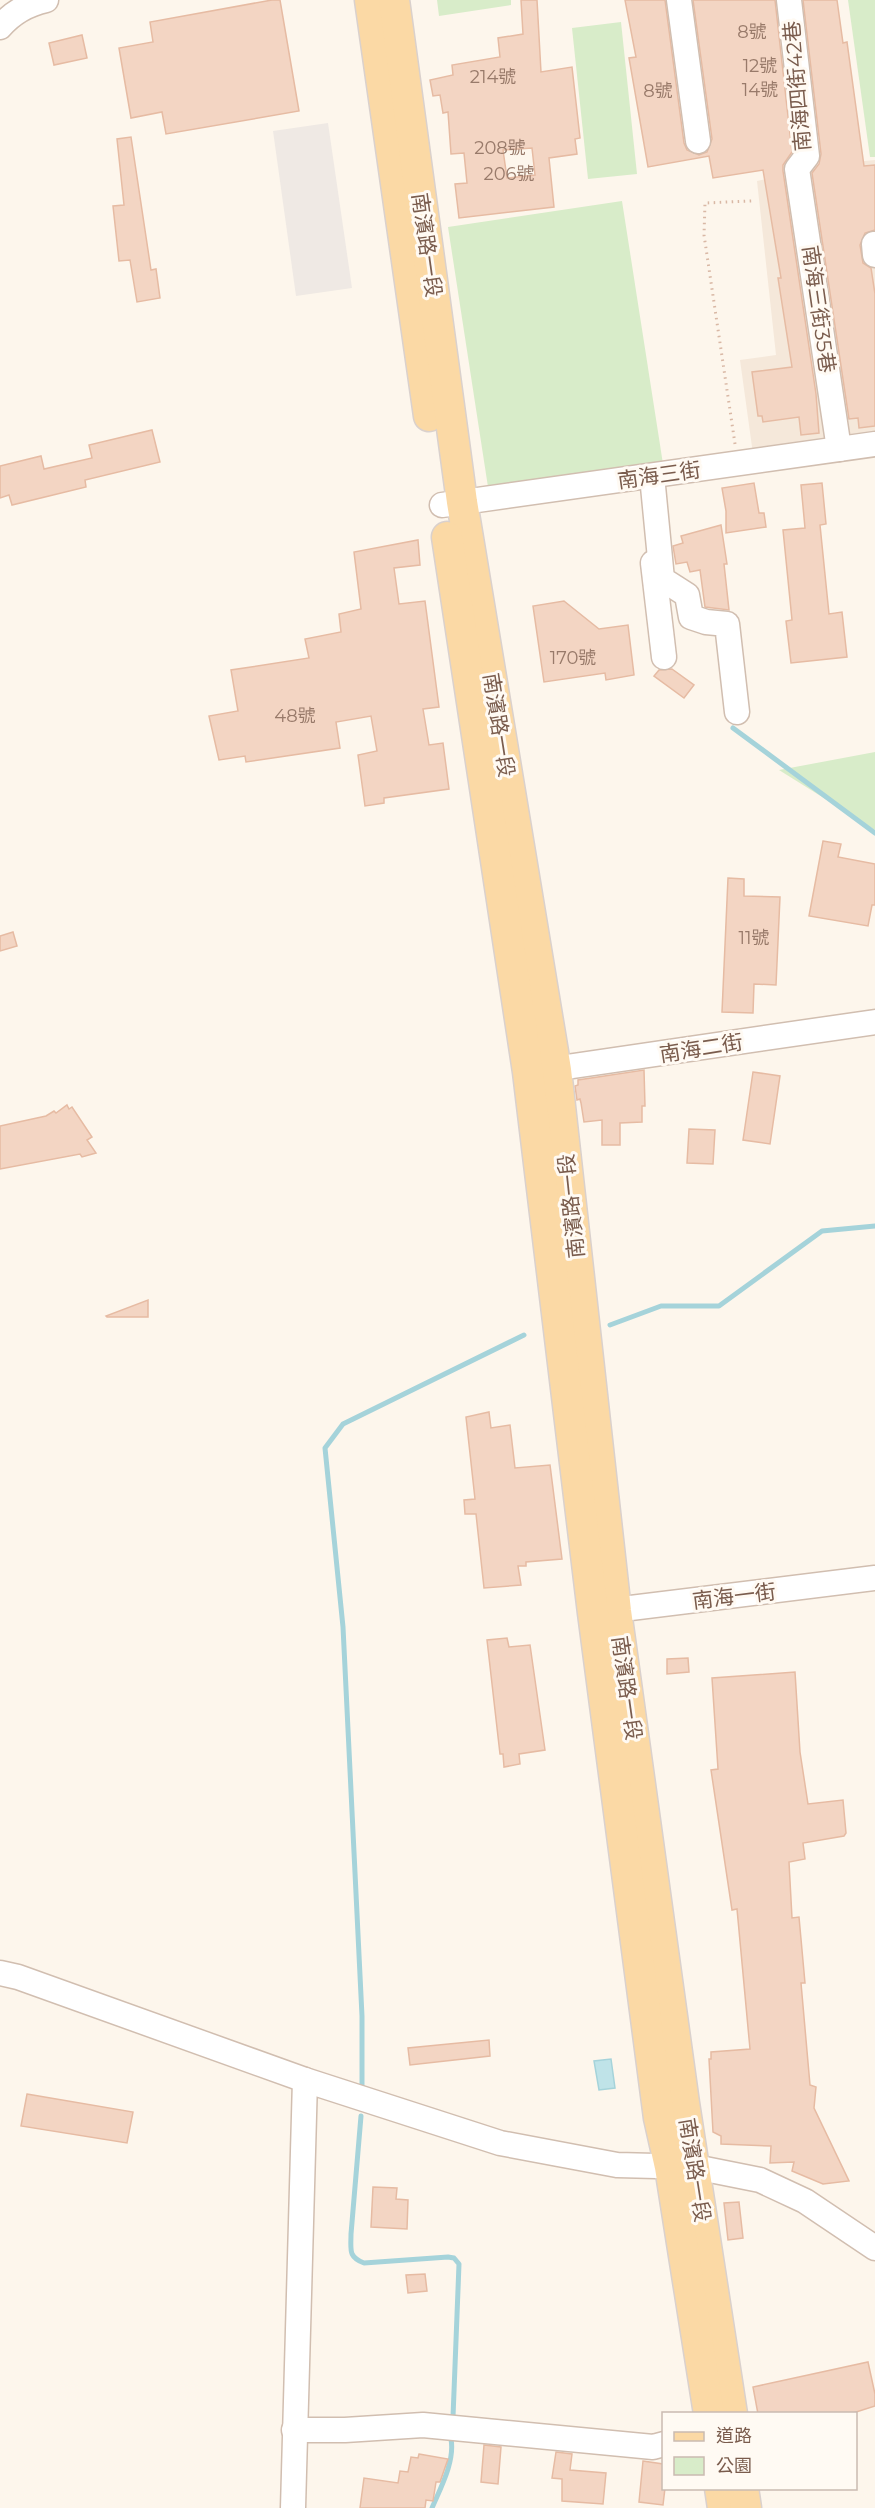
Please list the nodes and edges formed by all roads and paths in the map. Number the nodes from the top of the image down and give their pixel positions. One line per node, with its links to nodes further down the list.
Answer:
1 (46, 0): 6 (street)
2 (370, 0): 14 (main road, 南濱路一段)
3 (394, 0): 14 (main road, 南濱路一段)
4 (680, 0): 7 (street)
5 (789, 0): 8 (street, 南海四街42巷)
6 (0, 27)
7 (698, 141)
8 (797, 170): 11 (street, 南海三街35巷)
9 (752, 201): 12 (path)
10 (875, 444): 11 (street, 南海三街)
11 (839, 449): 12 (street, 南海三街)
12 (738, 463): 13 (street, 南海三街)
13 (647, 476): 14 (street, 南海三街); 15 (street); 16 (street)
14 (452, 504): 18 (main road, 南濱路一段)
15 (664, 657)
16 (737, 712)
17 (875, 1022): 18 (street, 南海二街)
18 (542, 1071): 20 (main road, 南濱路一段)
19 (875, 1578): 20 (street, 南海一街)
20 (605, 1612): 23 (main road, 南濱路一段)
21 (0, 1972): 22 (street)
22 (305, 2080): 23 (street); 27 (street)
23 (682, 2167): 24 (street); 25 (main road, 南濱路一段); 26 (main road, 南濱路一段)
24 (875, 2248)
25 (709, 2412)
26 (732, 2412)
27 (294, 2430): 28 (street); 31 (street)
28 (662, 2444)
29 (720, 2490): 32 (main road)
30 (743, 2490): 33 (main road)
31 (293, 2508)
32 (723, 2508)
33 (746, 2508)

